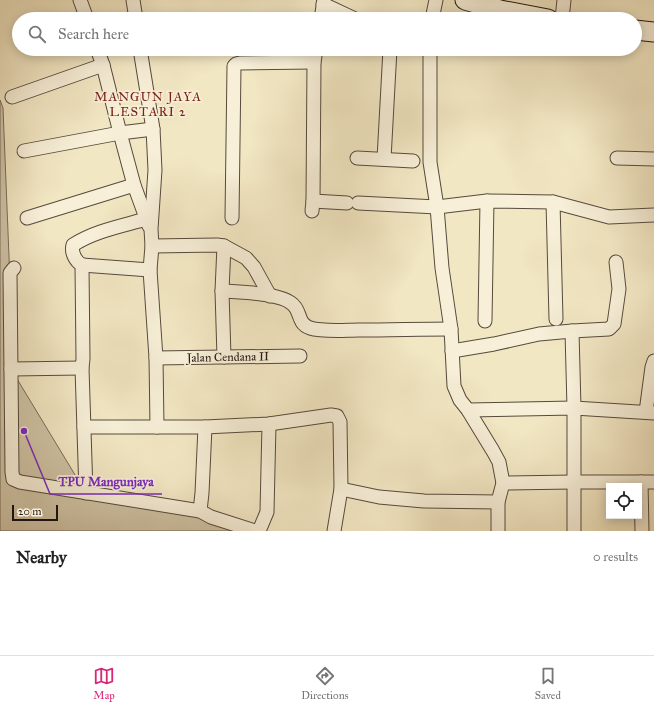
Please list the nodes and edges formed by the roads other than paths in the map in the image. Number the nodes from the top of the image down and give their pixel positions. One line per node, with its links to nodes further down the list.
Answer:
1 (80, 0): 7 (street)
2 (133, 0): 8 (street)
3 (436, 0): 11 (street)
4 (465, 0): 12 (street)
5 (564, 0): 13 (street)
6 (323, 2): 9 (street); 10 (street)
7 (84, 12)
8 (135, 12)
9 (322, 12)
10 (341, 12)
11 (433, 12)
12 (511, 12)
13 (563, 12)
14 (642, 31): 15 (street)
15 (654, 32)
16 (100, 56): 22 (street)
17 (141, 56): 24 (street)
18 (306, 56): 38 (street)
19 (315, 56): 35 (street)
20 (390, 56): 29 (street)
21 (430, 56): 35 (street)
22 (103, 65): 23 (street); 25 (street)
23 (12, 97)
24 (153, 128): 25 (street); 39 (street)
25 (120, 133): 26 (street); 32 (street)
26 (24, 152)
27 (356, 158): 29 (street)
28 (617, 158): 30 (street)
29 (384, 159): 31 (street)
30 (654, 159)
31 (413, 161)
32 (134, 185): 37 (street); 39 (street)
33 (487, 201): 34 (street); 35 (street); 49 (street)
34 (553, 202): 36 (street); 48 (street)
35 (437, 207): 50 (street)
36 (654, 215)
37 (27, 218)
38 (232, 218)
39 (148, 224): 40 (street); 43 (street)
40 (152, 246): 41 (street); 45 (street)
41 (224, 246): 46 (street); 47 (street)
42 (616, 262): 51 (street)
43 (82, 265): 45 (street); 57 (street)
44 (14, 268): 58 (street)
45 (150, 270): 55 (street)
46 (222, 291): 47 (street); 54 (street)
47 (270, 296): 50 (street)
48 (556, 319)
49 (485, 321)
50 (451, 329): 52 (street)
51 (572, 331): 52 (street); 59 (street)
52 (452, 351): 60 (street)
53 (300, 356): 54 (street, Jalan Cendana II)
54 (224, 357): 55 (street, Jalan Cendana II)
55 (156, 358): 63 (street)
56 (654, 361): 61 (street)
57 (82, 368): 58 (street); 65 (street)
58 (11, 369): 70 (street)
59 (574, 408): 60 (street); 61 (street); 66 (street)
60 (468, 410): 68 (street)
61 (650, 412)
62 (269, 424): 64 (street); 69 (street); 74 (street)
63 (157, 427): 64 (street); 65 (street)
64 (205, 427): 72 (street)
65 (84, 428): 70 (street)
66 (574, 482): 67 (street); 68 (street); 77 (street)
67 (648, 482): 78 (street)
68 (504, 483): 71 (street)
69 (341, 489): 71 (street); 75 (street)
70 (86, 493): 72 (street)
71 (498, 502): 76 (street)
72 (200, 511): 73 (street)
73 (255, 531)
74 (259, 531)
75 (334, 531)
76 (498, 531)
77 (574, 531)
78 (642, 531)

